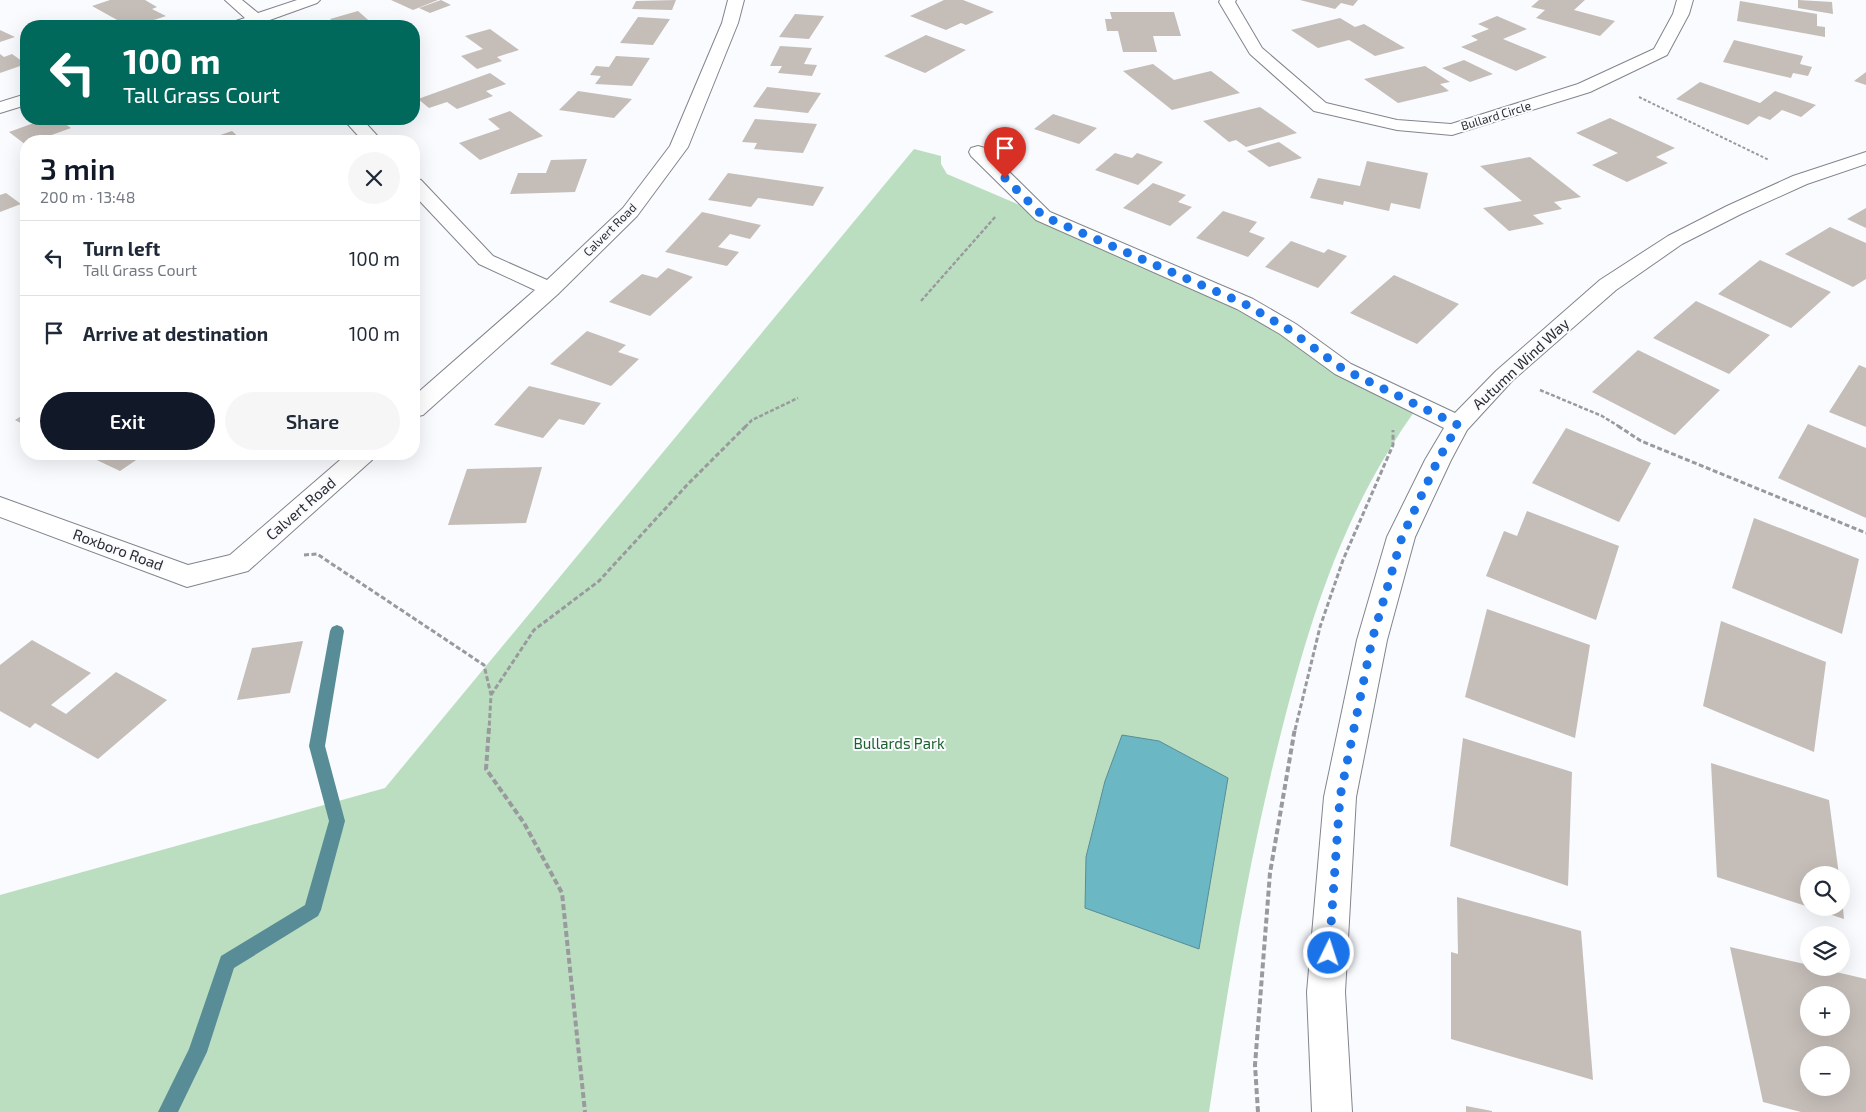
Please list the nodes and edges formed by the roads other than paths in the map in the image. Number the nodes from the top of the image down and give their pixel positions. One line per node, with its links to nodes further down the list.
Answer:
1 (233, 0): 6 (street)
2 (312, 0): 7 (street)
3 (736, 0): 15 (street, Calvert Road)
4 (1228, 0): 5 (street, Bullard Circle)
5 (1684, 0)
6 (256, 20)
7 (267, 20)
8 (20, 101): 9 (street)
9 (0, 108)
10 (358, 125): 11 (street)
11 (367, 135)
12 (978, 152): 17 (street)
13 (1866, 158): 17 (street, Autumn Wind Way)
14 (420, 190): 15 (street)
15 (550, 289): 16 (street, Calvert Road)
16 (420, 404)
17 (1458, 425): 21 (street, Autumn Wind Way)
18 (356, 460): 20 (street, Calvert Road)
19 (0, 507): 20 (street, Roxboro Road)
20 (238, 564)
21 (1332, 1112)

